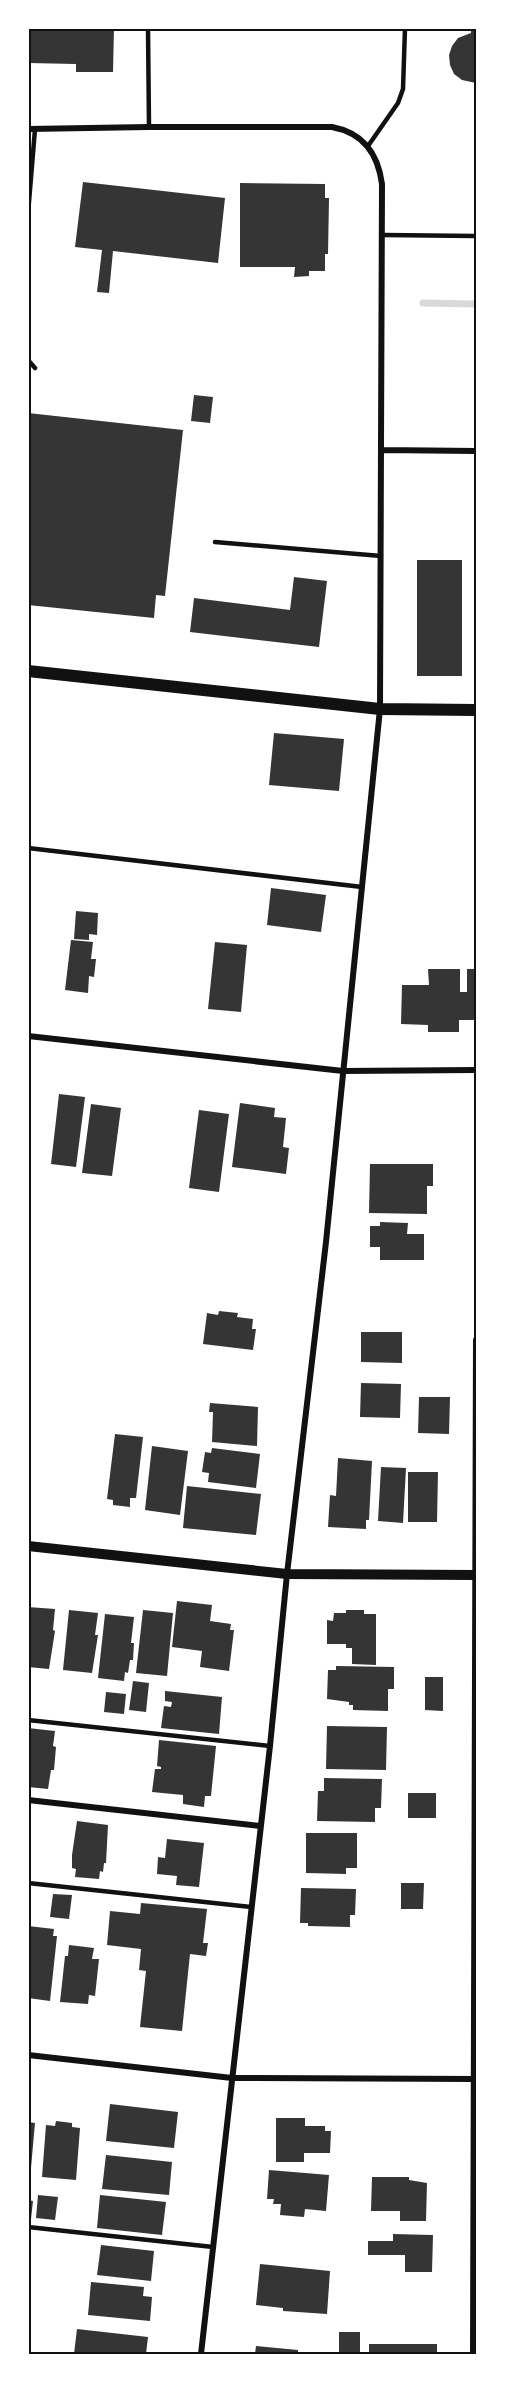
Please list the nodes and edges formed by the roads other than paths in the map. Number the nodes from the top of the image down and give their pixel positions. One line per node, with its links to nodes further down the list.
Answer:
1 (148, 28): 3 (lane)
2 (405, 28): 5 (lane)
3 (149, 126): 4 (street); 5 (street)
4 (32, 129): 6 (lane)
5 (368, 146): 7 (street)
6 (28, 214)
7 (383, 235): 8 (lane); 11 (street)
8 (477, 236)
9 (28, 360): 10 (lane)
10 (35, 368)
11 (382, 450): 12 (street); 14 (street)
12 (477, 451)
13 (215, 542): 14 (lane)
14 (381, 556): 16 (street)
15 (28, 671): 16 (main road)
16 (381, 709): 17 (main road); 19 (street)
17 (477, 710)
18 (28, 848): 19 (lane)
19 (362, 887): 22 (street)
20 (28, 1036): 22 (street)
21 (477, 1070): 22 (street)
22 (343, 1071): 25 (street)
23 (477, 1340): 26 (street)
24 (28, 1546): 25 (street)
25 (287, 1574): 26 (street); 28 (street)
26 (475, 1575): 35 (street)
27 (28, 1720): 28 (lane)
28 (270, 1746): 30 (street)
29 (28, 1800): 30 (street)
30 (260, 1826): 32 (street)
31 (28, 1883): 32 (lane)
32 (251, 1907): 34 (street)
33 (28, 2055): 34 (street)
34 (232, 2078): 35 (street); 37 (street)
35 (475, 2079): 39 (street)
36 (28, 2227): 37 (lane)
37 (213, 2247): 38 (street)
38 (201, 2355)
39 (472, 2355)

